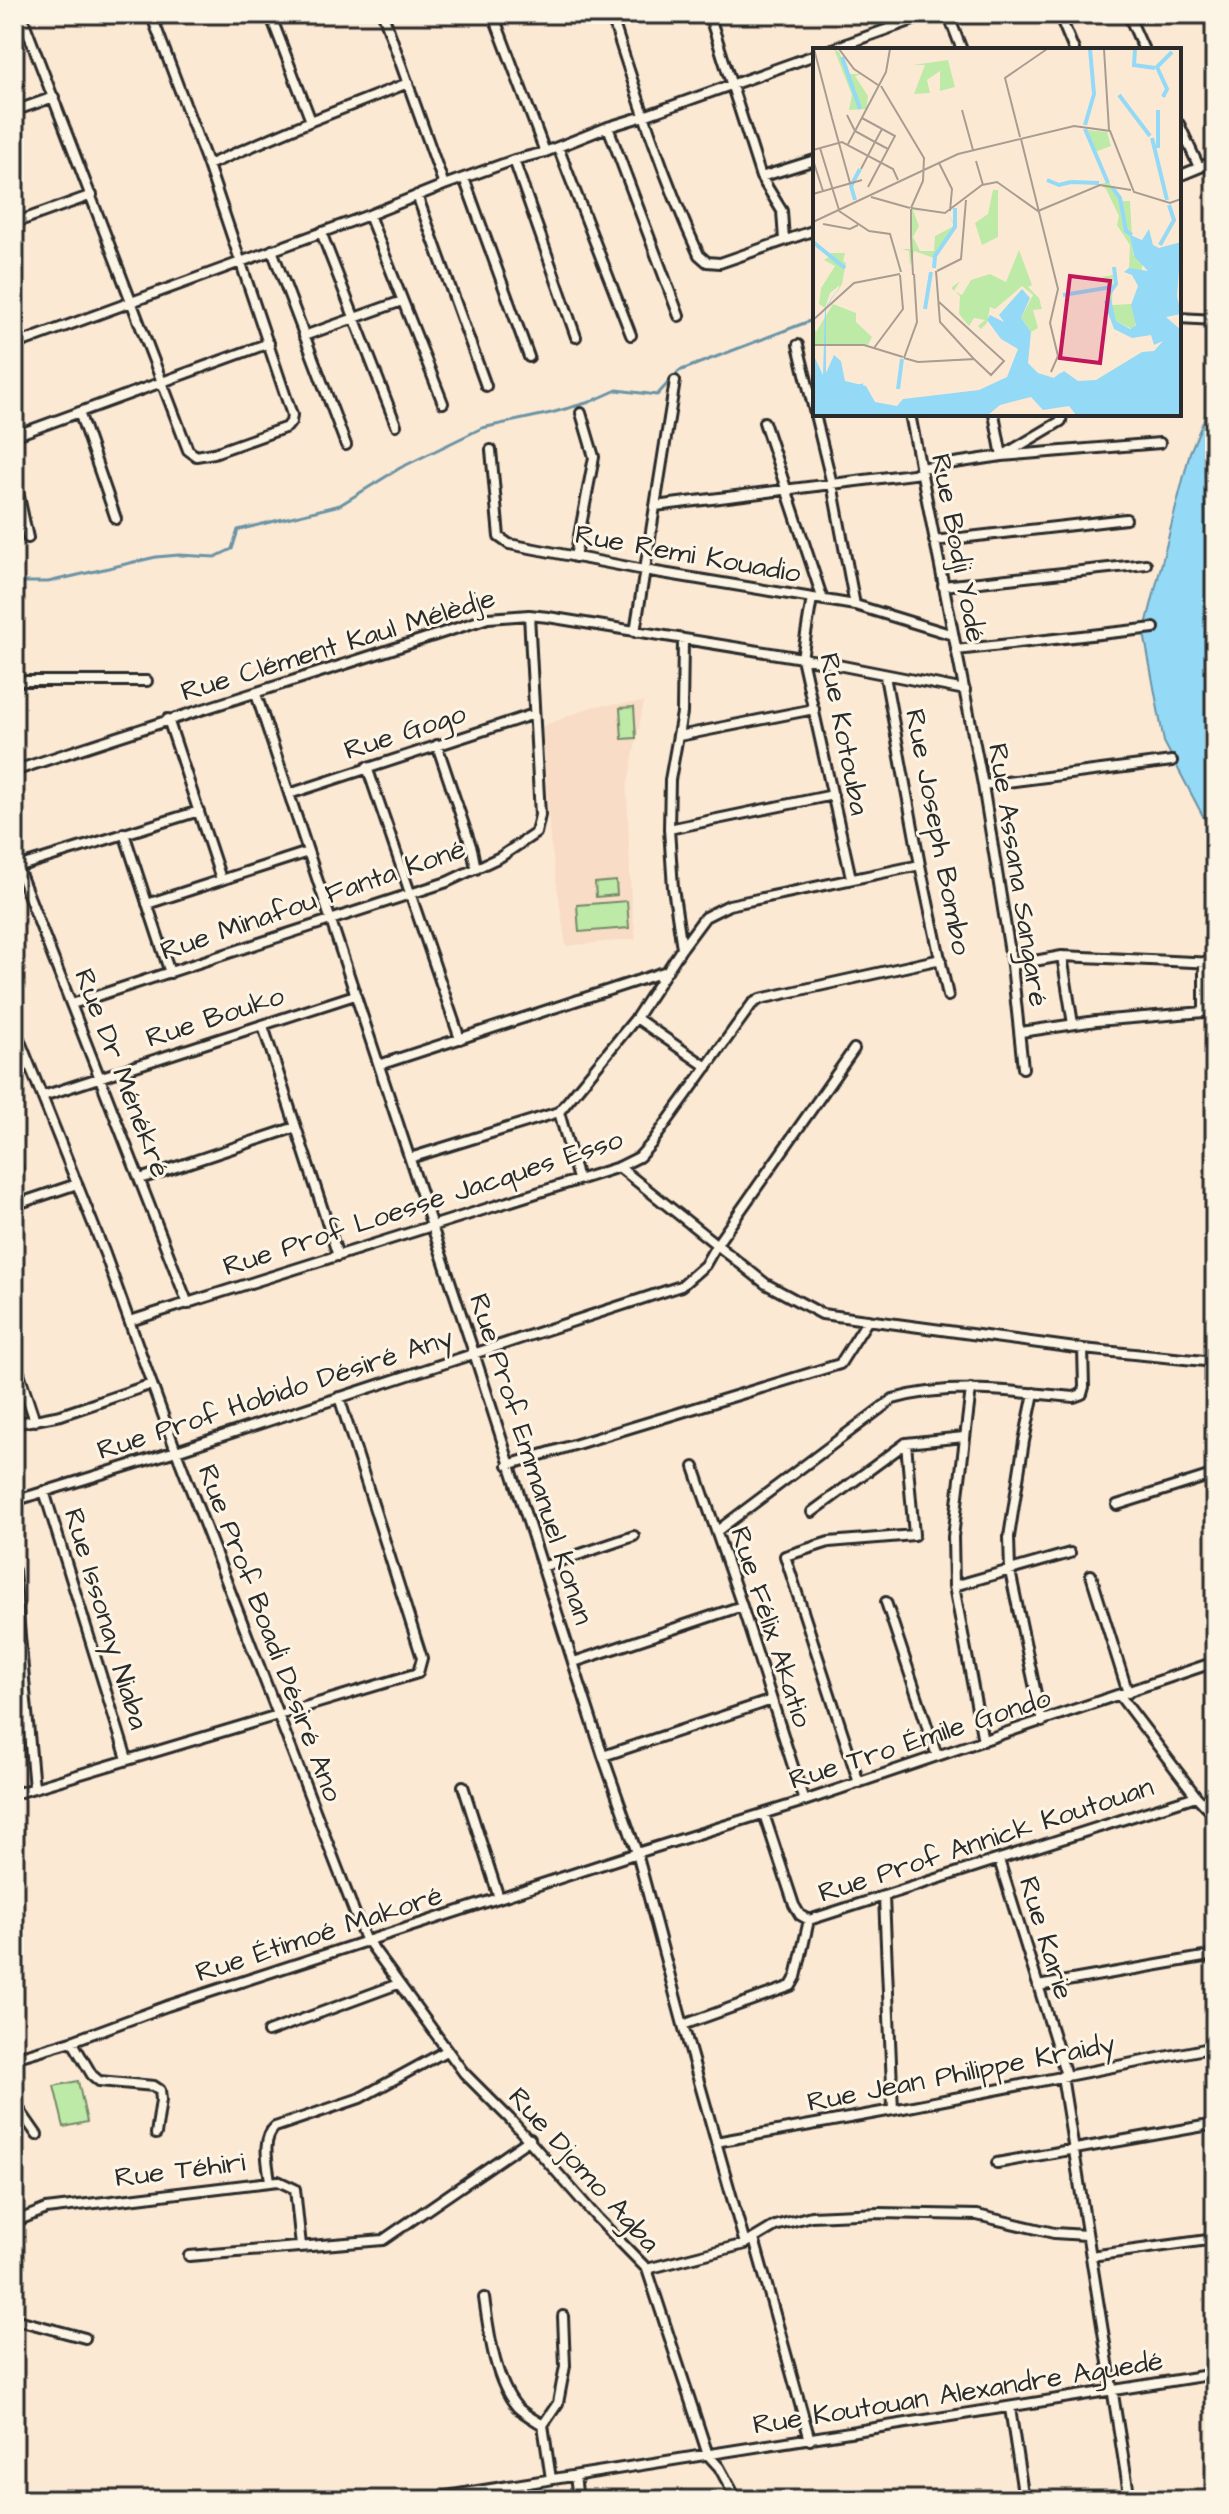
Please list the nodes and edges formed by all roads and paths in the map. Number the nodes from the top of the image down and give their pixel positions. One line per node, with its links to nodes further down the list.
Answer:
1 (21, 14): 20 (street)
2 (151, 14): 31 (street)
3 (289, 14): 12 (street)
4 (383, 14): 18 (street)
5 (493, 14): 27 (street)
6 (611, 14): 22 (street)
7 (709, 14): 19 (street)
8 (930, 14): 13 (street)
9 (948, 14): 14 (street)
10 (1059, 14): 15 (street)
11 (1128, 14): 16 (street)
12 (271, 17): 23 (street)
13 (835, 48)
14 (961, 48)
15 (1073, 48)
16 (1143, 48)
17 (813, 56): 19 (street)
18 (408, 83): 23 (street); 36 (street)
19 (733, 85): 22 (street); 34 (street)
20 (54, 97): 21 (street); 37 (street)
21 (14, 111)
22 (644, 116): 24 (street); 43 (street)
23 (311, 121): 31 (street)
24 (608, 127): 26 (street); 48 (street)
25 (1181, 128): 32 (street)
26 (558, 147): 27 (street); 52 (street)
27 (545, 152): 28 (street)
28 (514, 160): 35 (street); 54 (street)
29 (813, 161): 34 (street)
30 (1215, 161): 32 (street)
31 (208, 165): 45 (street)
32 (1199, 167): 33 (street)
33 (1181, 175)
34 (761, 177): 43 (street)
35 (464, 178): 36 (street); 58 (street)
36 (444, 185): 38 (street)
37 (92, 195): 40 (street); 46 (street)
38 (417, 195): 39 (street); 61 (street)
39 (369, 215): 42 (street); 47 (street)
40 (14, 223)
41 (813, 231): 43 (street)
42 (321, 232): 44 (street); 49 (street)
43 (784, 240)
44 (272, 250): 45 (street); 53 (street)
45 (241, 261): 46 (street); 55 (street)
46 (130, 301): 56 (street); 60 (street)
47 (402, 301): 49 (street); 62 (street)
48 (679, 316)
49 (353, 318): 53 (street); 71 (street)
50 (1181, 318): 51 (street)
51 (1215, 320)
52 (631, 335)
53 (304, 336): 74 (street)
54 (576, 337)
55 (269, 343): 60 (street); 60 (street)
56 (14, 345)
57 (798, 345): 63 (street)
58 (529, 357)
59 (675, 381): 81 (street)
60 (161, 383): 64 (street)
61 (486, 386)
62 (443, 403)
63 (813, 406)
64 (79, 412): 72 (street); 82 (street)
65 (581, 413): 86 (street)
66 (815, 416): 79 (street)
67 (910, 416): 77 (street, Rue Bodji Yodé)
68 (994, 416): 76 (street)
69 (1062, 416): 76 (street)
70 (764, 422): 80 (street)
71 (396, 425)
72 (14, 436)
73 (1160, 443): 76 (street)
74 (346, 445)
75 (491, 450): 86 (street, Rue Remi Kouadio)
76 (1002, 456): 77 (street)
77 (920, 470): 79 (street); 85 (street, Rue Bodji Yodé)
78 (14, 473): 84 (street)
79 (832, 484): 80 (street); 92 (street)
80 (787, 489): 81 (street); 91 (street)
81 (655, 506): 88 (street)
82 (116, 519)
83 (1126, 519): 85 (street)
84 (28, 538)
85 (934, 541): 89 (street, Rue Bodji Yodé)
86 (575, 557): 88 (street, Rue Remi Kouadio)
87 (1146, 564): 89 (street)
88 (644, 570): 90 (street, Rue Remi Kouadio); 95 (street)
89 (943, 586): 96 (street, Rue Bodji Yodé)
90 (812, 598): 91 (street, Rue Remi Kouadio); 99 (street, Rue Kotouba)
91 (823, 600): 92 (street, Rue Remi Kouadio)
92 (855, 605): 96 (street, Rue Remi Kouadio)
93 (529, 615): 95 (street, Rue Clément Kaul Mélèdje); 104 (street, Rue Clément Kaul Mélèdje); 106 (street, Rue Minafou Fanta Koné)
94 (1154, 628): 98 (street)
95 (635, 632): 97 (street, Rue Clément Kaul Mélèdje)
96 (953, 635): 98 (street, Rue Bodji Yodé)
97 (683, 640): 99 (street, Rue Clément Kaul Mélèdje); 108 (street)
98 (956, 650): 103 (street, Rue Bodji Yodé)
99 (802, 658): 100 (street, Rue Clément Kaul Mélèdje); 105 (street, Rue Kotouba)
100 (885, 676): 103 (street, Rue Clément Kaul Mélèdje); 121 (street, Rue Joseph Bombo)
101 (14, 681): 102 (street)
102 (147, 681)
103 (965, 690): 113 (street, Rue Assana Sangaré)
104 (256, 694): 107 (street, Rue Clément Kaul Mélèdje); 114 (street, Rue Prof Emmanuel Konan)
105 (814, 709): 108 (street); 115 (street, Rue Kotouba)
106 (534, 714): 109 (street, Rue Gogo); 122 (street, Rue Minafou Fanta Koné)
107 (168, 719): 112 (street, Rue Clément Kaul Mélèdje); 116 (street)
108 (679, 736): 117 (street)
109 (437, 745): 111 (street, Rue Gogo); 122 (street)
110 (1172, 761): 113 (street)
111 (367, 767): 114 (street, Rue Gogo); 125 (street)
112 (14, 771)
113 (983, 785): 133 (street, Rue Assana Sangaré)
114 (289, 794): 119 (street, Rue Prof Emmanuel Konan)
115 (833, 795): 117 (street); 123 (street, Rue Kotouba)
116 (199, 811): 118 (street); 124 (street)
117 (669, 829): 128 (street)
118 (124, 833): 120 (street); 126 (street)
119 (308, 852): 124 (street); 127 (street, Rue Prof Emmanuel Konan)
120 (16, 862): 138 (street, Rue Dr Ménékré)
121 (920, 865): 123 (street); 130 (street, Rue Joseph Bombo)
122 (476, 869): 125 (street, Rue Minafou Fanta Koné)
123 (851, 878): 128 (street)
124 (221, 879): 126 (street)
125 (412, 894): 127 (street, Rue Minafou Fanta Koné); 144 (street)
126 (147, 904): 135 (street)
127 (332, 919): 135 (street, Rue Minafou Fanta Koné); 136 (street, Rue Prof Emmanuel Konan)
128 (682, 948): 134 (street)
129 (1062, 956): 131 (street); 133 (street); 140 (street)
130 (941, 959): 137 (street, Rue Joseph Bombo); 147 (street, Rue Prof Loesse Jacques Esso)
131 (1204, 962): 132 (street); 140 (street)
132 (1215, 963)
133 (1012, 965): 143 (street, Rue Assana Sangaré)
134 (668, 971): 139 (street); 144 (street)
135 (170, 973): 138 (street, Rue Minafou Fanta Koné)
136 (355, 995): 142 (street, Rue Bouko); 146 (street, Rue Prof Emmanuel Konan)
137 (948, 996)
138 (72, 1004): 149 (street, Rue Dr Ménékré)
139 (636, 1018): 147 (street); 151 (street)
140 (1073, 1024): 143 (street)
141 (14, 1026): 150 (street, Rue Prof Boadi Désiré Ano)
142 (263, 1026): 149 (street, Rue Bouko); 152 (street)
143 (1021, 1032): 148 (street, Rue Assana Sangaré)
144 (460, 1039): 146 (street)
145 (854, 1049): 162 (street, Rue Prof Hobido Désiré Any)
146 (379, 1065): 153 (street, Rue Prof Emmanuel Konan)
147 (707, 1067): 155 (street, Rue Prof Loesse Jacques Esso)
148 (1023, 1068)
149 (100, 1076): 150 (street, Rue Bouko); 157 (street, Rue Dr Ménékré)
150 (43, 1096): 159 (street, Rue Prof Boadi Désiré Ano)
151 (559, 1112): 153 (street); 158 (street)
152 (296, 1127): 157 (street); 163 (street)
153 (410, 1158): 161 (street, Rue Prof Emmanuel Konan)
154 (14, 1159): 156 (street)
155 (619, 1167): 158 (street, Rue Prof Loesse Jacques Esso); 162 (street)
156 (14, 1168)
157 (140, 1179): 164 (street, Rue Dr Ménékré)
158 (578, 1179): 161 (street, Rue Prof Loesse Jacques Esso)
159 (77, 1184): 160 (street); 166 (street, Rue Prof Boadi Désiré Ano)
160 (14, 1205)
161 (432, 1226): 163 (street, Rue Prof Loesse Jacques Esso); 168 (street, Rue Prof Emmanuel Konan)
162 (717, 1244): 165 (street); 168 (street, Rue Prof Hobido Désiré Any)
163 (338, 1256): 164 (street, Rue Prof Loesse Jacques Esso)
164 (188, 1304): 166 (street, Rue Prof Loesse Jacques Esso)
165 (868, 1320): 167 (street); 180 (street)
166 (130, 1321): 171 (street, Rue Prof Boadi Désiré Ano)
167 (1083, 1349): 170 (street); 173 (street)
168 (474, 1353): 174 (street, Rue Prof Hobido Désiré Any); 180 (street, Rue Prof Emmanuel Konan)
169 (14, 1358): 175 (street)
170 (1215, 1362)
171 (152, 1384): 175 (street); 179 (street, Rue Prof Boadi Désiré Ano)
172 (971, 1389): 173 (street); 177 (street); 187 (street)
173 (1034, 1393): 192 (street)
174 (339, 1397): 179 (street, Rue Prof Hobido Désiré Any); 201 (street)
175 (35, 1421): 176 (street)
176 (14, 1424)
177 (964, 1437): 178 (street); 194 (street)
178 (906, 1443): 186 (street); 207 (street)
179 (176, 1451): 183 (street, Rue Prof Hobido Désiré Any); 201 (street, Rue Prof Boadi Désiré Ano)
180 (508, 1465): 190 (street, Rue Prof Emmanuel Konan)
181 (694, 1467): 187 (street, Rue Félix Akatio)
182 (1215, 1474): 185 (street)
183 (44, 1491): 184 (street, Rue Prof Hobido Désiré Any); 206 (street, Rue Issonay Niaba)
184 (14, 1501)
185 (1117, 1505)
186 (812, 1512)
187 (717, 1531): 196 (street, Rue Félix Akatio)
188 (634, 1536): 190 (street)
189 (1070, 1553): 192 (street)
190 (542, 1567): 197 (street, Rue Prof Emmanuel Konan)
191 (14, 1571): 209 (street)
192 (1010, 1571): 194 (street); 202 (street)
193 (1091, 1575): 199 (street)
194 (954, 1586): 203 (street)
195 (886, 1602): 205 (street)
196 (742, 1606): 197 (street); 200 (street, Rue Félix Akatio)
197 (574, 1662): 204 (street, Rue Prof Emmanuel Konan)
198 (1214, 1665): 199 (street, Rue Tro Émile Gondo)
199 (1124, 1694): 202 (street, Rue Tro Émile Gondo); 211 (street)
200 (772, 1700): 204 (street); 212 (street, Rue Félix Akatio)
201 (279, 1715): 206 (street); 220 (street, Rue Prof Boadi Désiré Ano)
202 (1042, 1722): 203 (street, Rue Tro Émile Gondo)
203 (983, 1741): 205 (street, Rue Tro Émile Gondo)
204 (603, 1756): 215 (street, Rue Prof Emmanuel Konan)
205 (937, 1756): 207 (street, Rue Tro Émile Gondo)
206 (127, 1759): 209 (street)
207 (859, 1783): 212 (street, Rue Tro Émile Gondo)
208 (463, 1786): 218 (street)
209 (34, 1788): 210 (street)
210 (14, 1794)
211 (1196, 1796): 214 (street); 216 (street, Rue Prof Annick Koutouan)
212 (804, 1801): 213 (street, Rue Tro Émile Gondo)
213 (764, 1814): 215 (street, Rue Tro Émile Gondo); 219 (street, Rue Prof Annick Koutouan)
214 (1215, 1816)
215 (637, 1853): 218 (street, Rue Étimoé Makoré); 224 (street, Rue Prof Emmanuel Konan)
216 (999, 1860): 217 (street, Rue Prof Annick Koutouan); 223 (street, Rue Karie)
217 (884, 1897): 219 (street, Rue Prof Annick Koutouan); 232 (street)
218 (499, 1898): 220 (street, Rue Étimoé Makoré)
219 (809, 1920): 224 (street)
220 (367, 1941): 222 (street, Rue Djomo Agba); 226 (street, Rue Étimoé Makoré)
221 (1215, 1955): 223 (street)
222 (398, 1984): 225 (street); 228 (street, Rue Djomo Agba)
223 (1038, 1986): 230 (street, Rue Karie)
224 (683, 2025): 237 (street, Rue Prof Emmanuel Konan)
225 (268, 2032)
226 (72, 2041): 229 (street, Rue Étimoé Makoré); 234 (street)
227 (1215, 2047): 230 (street, Rue Jean Philippe Kraidy)
228 (446, 2051): 236 (street, Rue Djomo Agba); 240 (street)
229 (14, 2058)
230 (1064, 2076): 232 (street, Rue Jean Philippe Kraidy); 238 (street, Rue Karie)
231 (14, 2102): 235 (street)
232 (893, 2110): 237 (street, Rue Jean Philippe Kraidy)
233 (1215, 2124): 238 (street)
234 (156, 2134)
235 (37, 2135)
236 (530, 2139): 245 (street); 248 (street, Rue Djomo Agba)
237 (716, 2142): 244 (street, Rue Prof Emmanuel Konan)
238 (1073, 2149): 239 (street); 242 (street, Rue Karie)
239 (997, 2163)
240 (270, 2181): 241 (street, Rue Téhiri); 245 (street, Rue Téhiri)
241 (14, 2222)
242 (1086, 2235): 244 (street); 247 (street, Rue Karie)
243 (1215, 2239): 247 (street)
244 (750, 2241): 248 (street); 257 (street, Rue Prof Emmanuel Konan)
245 (301, 2246): 246 (street)
246 (189, 2256)
247 (1091, 2256): 254 (street, Rue Karie)
248 (647, 2269): 258 (street, Rue Djomo Agba)
249 (484, 2298): 256 (street)
250 (563, 2316): 256 (street)
251 (14, 2319): 252 (street)
252 (85, 2338)
253 (1215, 2376): 254 (street, Rue Koutouan Alexandre Aguedé)
254 (1112, 2390): 255 (street, Rue Koutouan Alexandre Aguedé); 265 (street, Rue Karie)
255 (1010, 2408): 257 (street, Rue Koutouan Alexandre Aguedé); 264 (street)
256 (543, 2425): 260 (street)
257 (810, 2440): 258 (street, Rue Koutouan Alexandre Aguedé)
258 (708, 2455): 259 (street, Rue Koutouan Alexandre Aguedé); 263 (street, Rue Djomo Agba)
259 (575, 2476): 260 (street, Rue Koutouan Alexandre Aguedé); 262 (street)
260 (551, 2479): 261 (street, Rue Koutouan Alexandre Aguedé)
261 (421, 2500)
262 (578, 2500)
263 (737, 2500)
264 (1024, 2500)
265 (1130, 2500)

